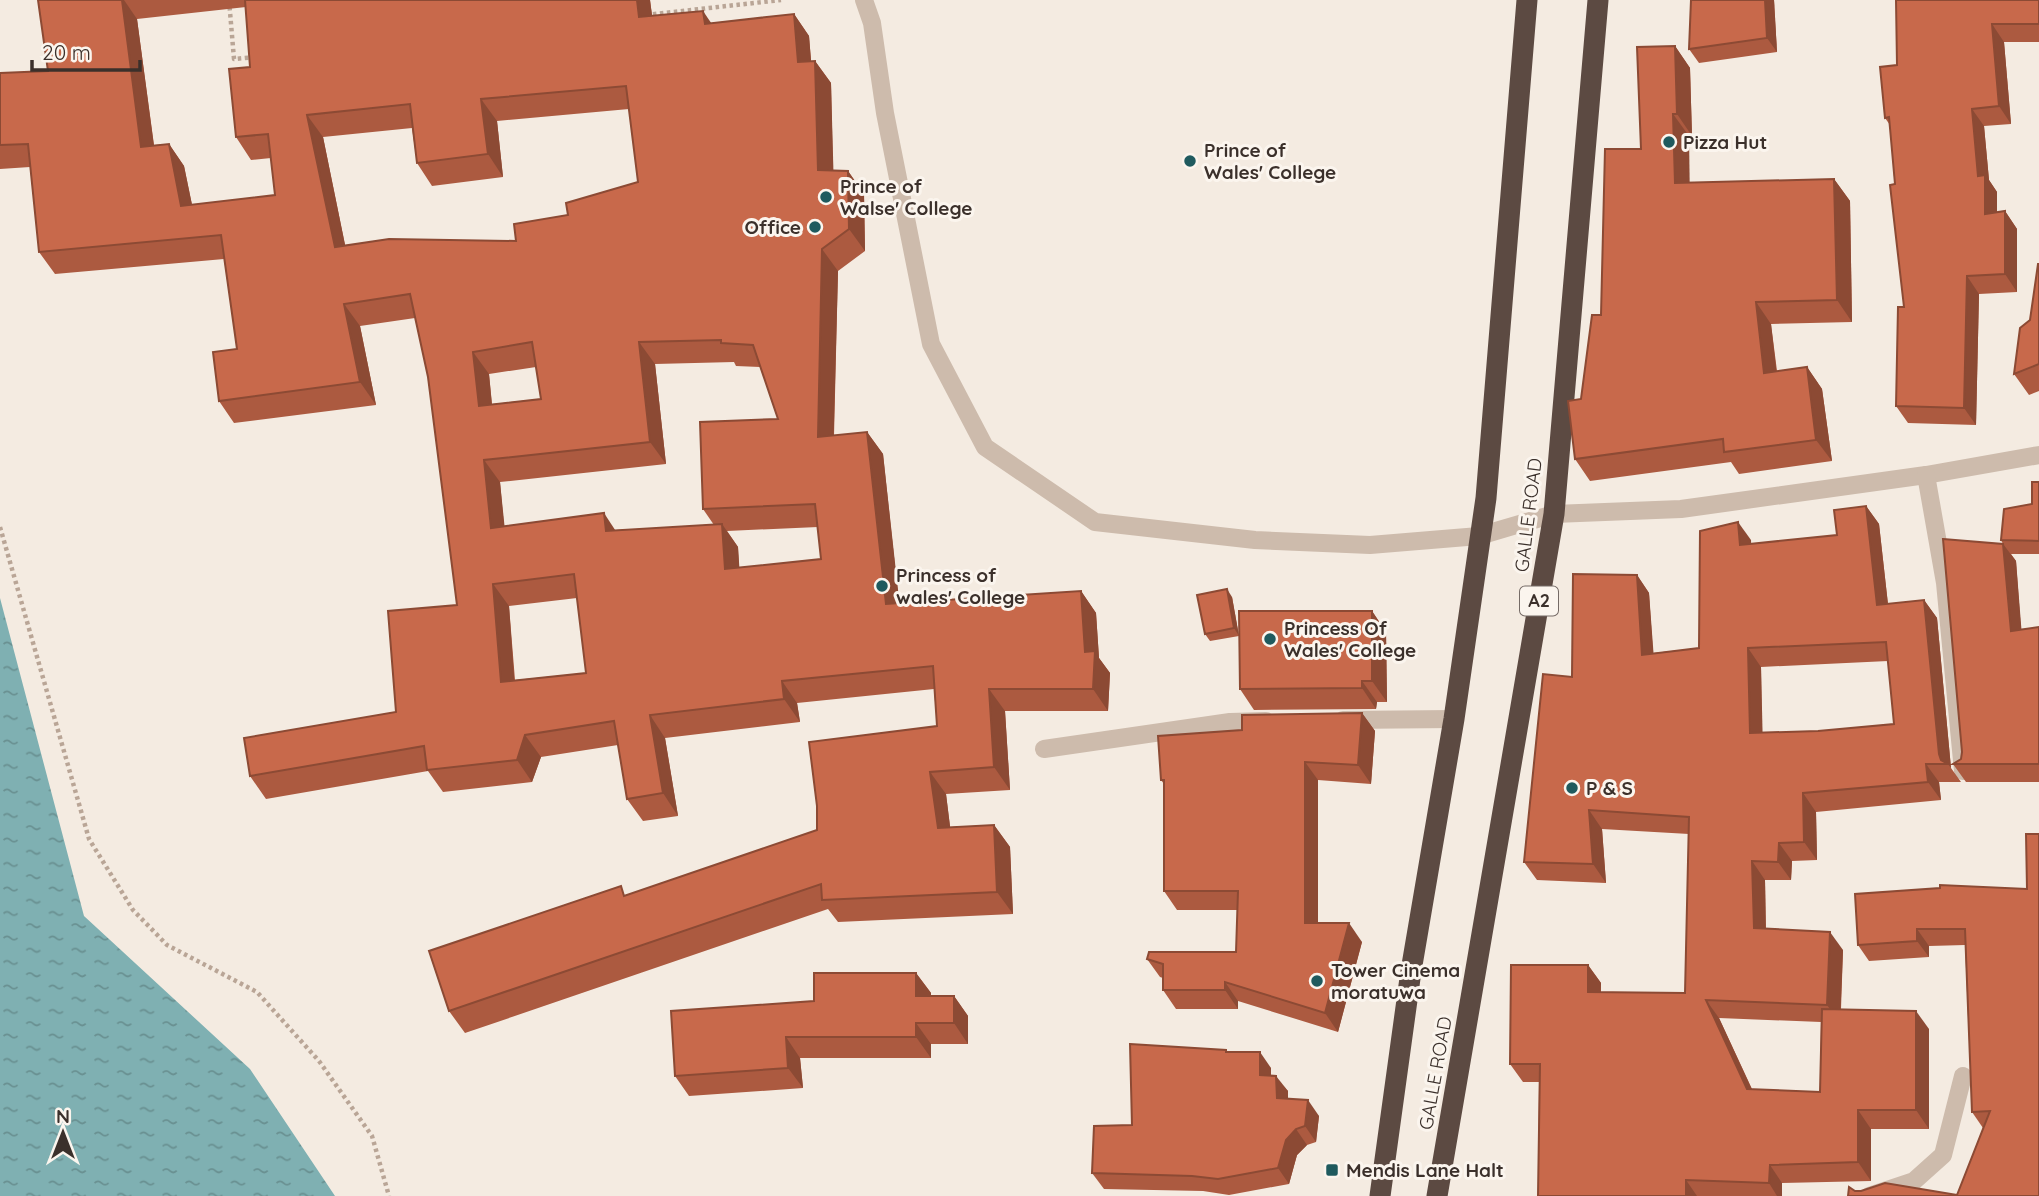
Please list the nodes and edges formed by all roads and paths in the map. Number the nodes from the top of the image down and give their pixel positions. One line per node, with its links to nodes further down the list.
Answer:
1 (229, 0): 7 (path)
2 (781, 0): 6 (path)
3 (864, 0): 12 (street)
4 (1527, 0): 12 (highway, GALLE ROAD)
5 (1598, 0): 10 (highway, GALLE ROAD / A2)
6 (644, 15)
7 (261, 56)
8 (2039, 455): 9 (street)
9 (1926, 475): 10 (street); 17 (street)
10 (1554, 514): 12 (street); 21 (highway, GALLE ROAD / A2)
11 (0, 527): 19 (path)
12 (1479, 536): 13 (highway, GALLE ROAD)
13 (1454, 719): 14 (street); 20 (highway, GALLE ROAD)
14 (1322, 720)
15 (1282, 721): 16 (street)
16 (1044, 749)
17 (1963, 771)
18 (1963, 1076): 22 (street)
19 (389, 1196)
20 (1380, 1196)
21 (1437, 1196)
22 (1869, 1196)

